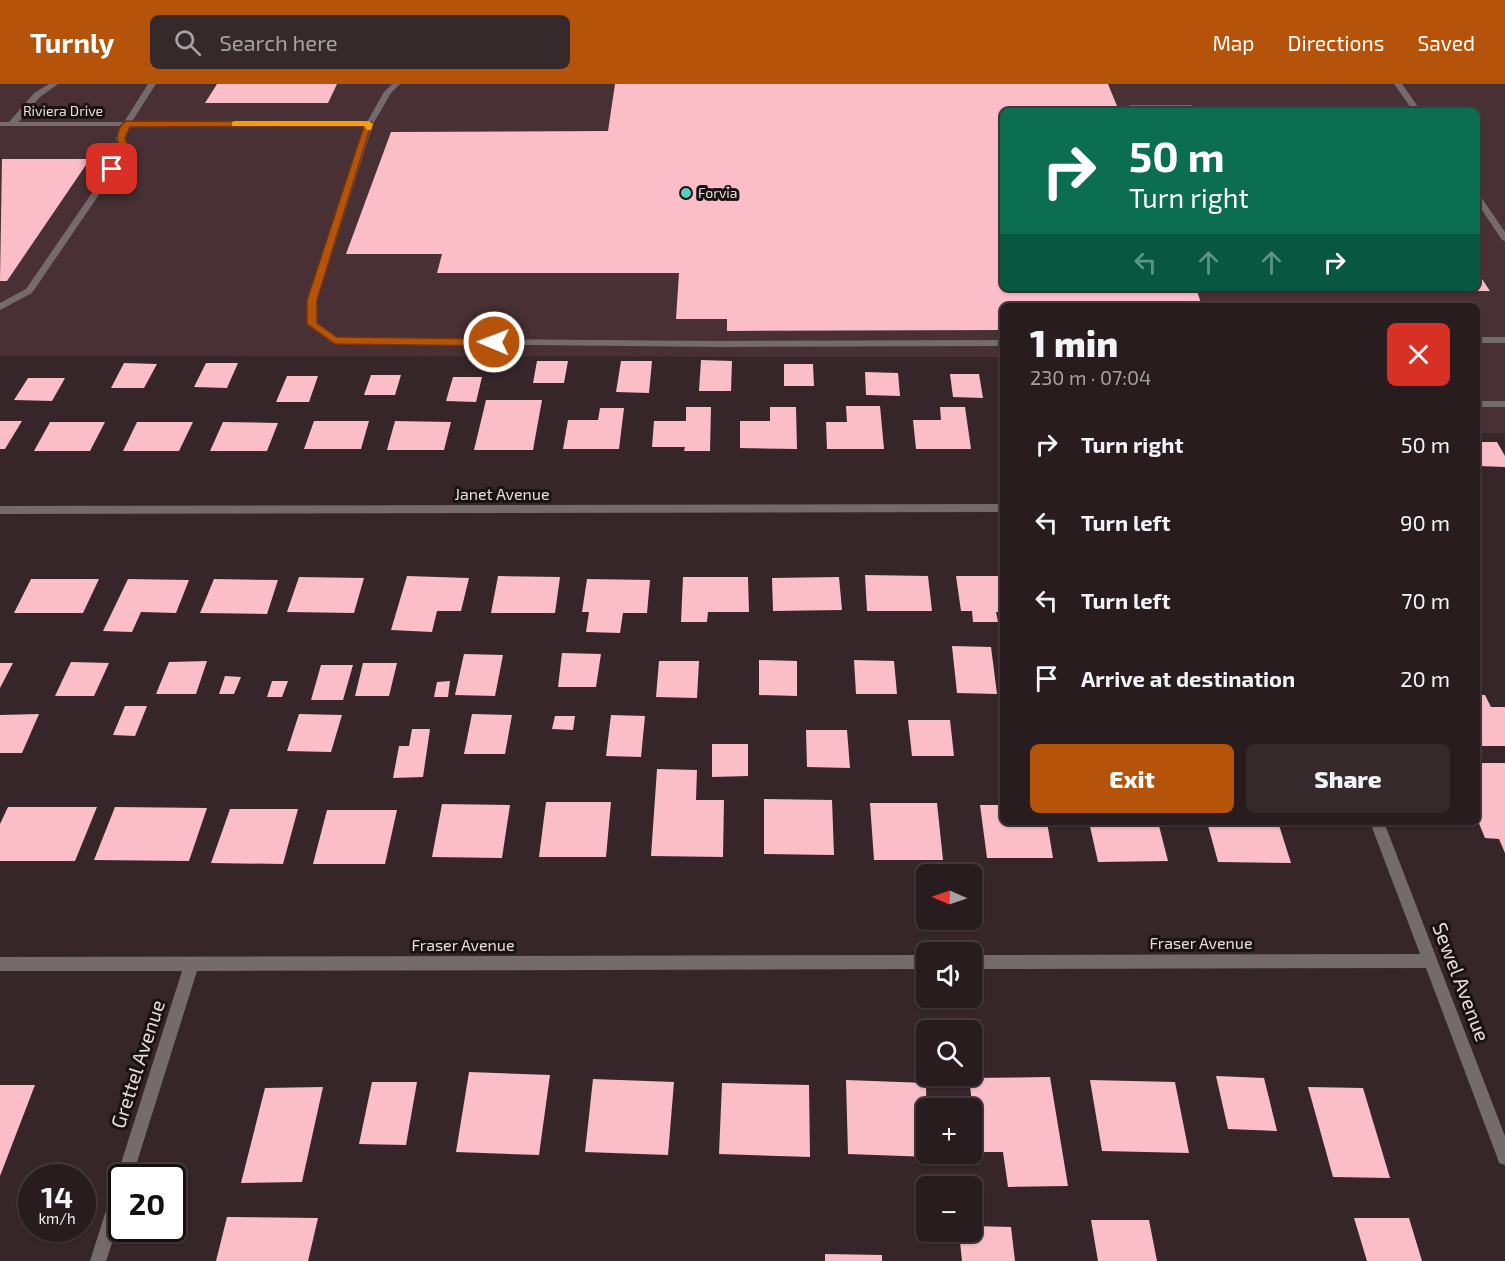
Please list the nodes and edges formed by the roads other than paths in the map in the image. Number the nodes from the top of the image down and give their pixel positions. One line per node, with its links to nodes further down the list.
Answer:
1 (54, 84): 9 (street)
2 (153, 84): 10 (street)
3 (396, 84): 11 (street)
4 (1398, 84): 7 (street)
5 (1133, 107): 6 (street)
6 (1191, 107)
7 (1415, 108)
8 (0, 124): 9 (street, Riviera Drive)
9 (12, 124): 10 (street, Riviera Drive)
10 (126, 124): 11 (street, Riviera Drive); 14 (street)
11 (369, 124): 17 (street)
12 (1480, 202): 13 (street)
13 (1505, 238)
14 (0, 307)
15 (1480, 340): 16 (street)
16 (1505, 340)
17 (1000, 343)
18 (1480, 404): 19 (street)
19 (1505, 404)
20 (1000, 508): 21 (street, Janet Avenue)
21 (0, 510)
22 (1378, 825): 23 (street, Sewel Avenue)
23 (1431, 961): 25 (street, Fraser Avenue); 28 (street, Sewel Avenue)
24 (916, 962): 26 (street, Fraser Avenue)
25 (982, 962)
26 (192, 963): 27 (street, Fraser Avenue); 29 (street, Grettel Avenue)
27 (0, 964)
28 (1505, 1157)
29 (128, 1164)
30 (108, 1230): 31 (street)
31 (98, 1261)

